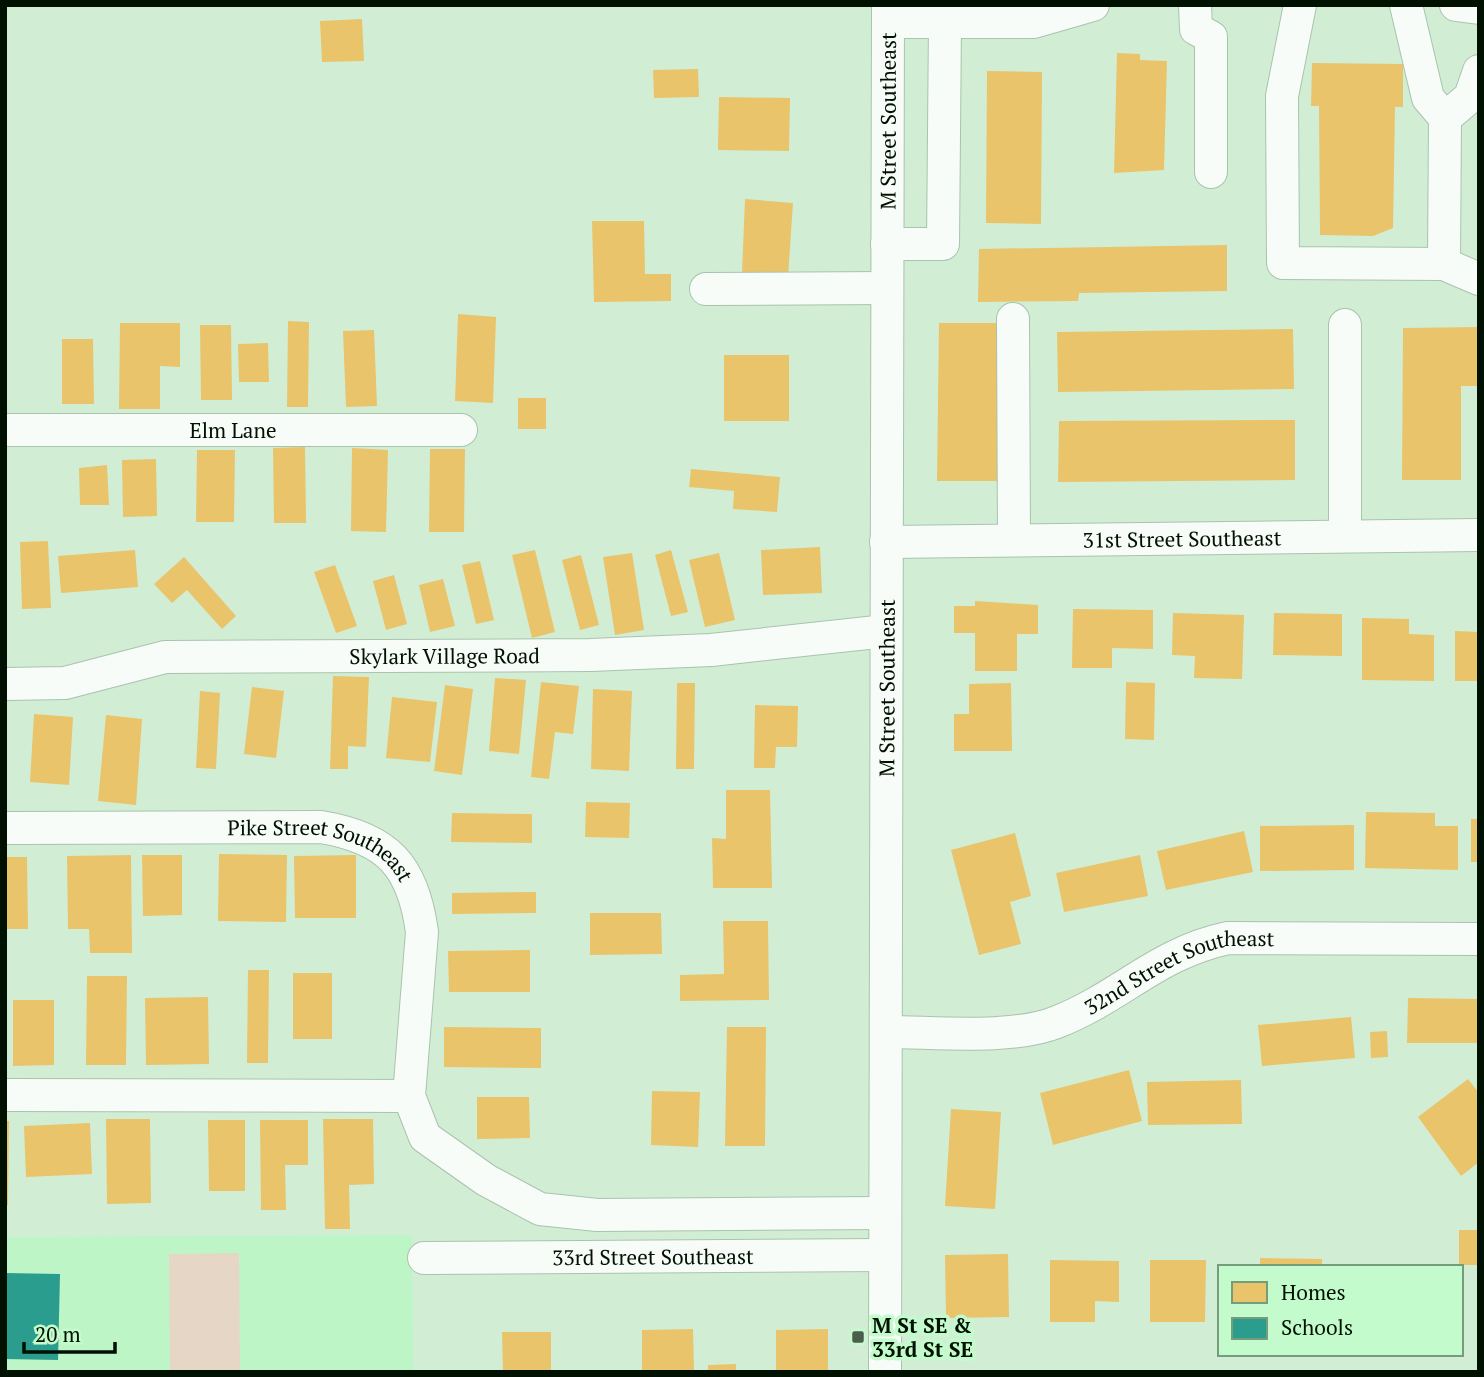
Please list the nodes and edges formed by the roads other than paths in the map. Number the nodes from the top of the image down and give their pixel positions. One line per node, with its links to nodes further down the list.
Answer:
1 (1093, 5): 8 (street)
2 (1195, 5): 11 (street)
3 (1300, 5): 13 (street)
4 (1406, 5): 10 (street)
5 (1456, 5): 6 (street)
6 (1479, 8)
7 (888, 14): 8 (street); 12 (street, M Street Southeast)
8 (945, 22): 12 (street)
9 (1479, 71): 10 (street)
10 (1446, 118): 13 (street)
11 (1211, 172)
12 (887, 244): 15 (street, M Street Southeast)
13 (1444, 264): 14 (street)
14 (1479, 279)
15 (887, 288): 16 (street); 24 (street, M Street Southeast)
16 (706, 289)
17 (1013, 319): 23 (street)
18 (1345, 325): 22 (street)
19 (5, 429): 20 (street, Elm Lane)
20 (461, 430)
21 (1479, 535): 22 (street, 31st Street Southeast)
22 (1345, 536): 23 (street, 31st Street Southeast)
23 (1014, 540): 24 (street, 31st Street Southeast)
24 (886, 542): 25 (street, M Street Southeast)
25 (886, 631): 26 (street, Skylark Village Road); 29 (street, M Street Southeast)
26 (5, 684)
27 (5, 828): 31 (street, Pike Street Southeast)
28 (1479, 939): 29 (street, 32nd Street Southeast)
29 (887, 1032): 33 (street, M Street Southeast)
30 (5, 1095): 31 (street)
31 (409, 1096): 32 (street, Pike Street Southeast)
32 (540, 1209): 33 (street, 33rd Street Southeast)
33 (884, 1213): 34 (street, M Street Southeast)
34 (884, 1255): 35 (street, 33rd Street Southeast); 36 (street, M Street Southeast)
35 (424, 1258)
36 (885, 1372)

